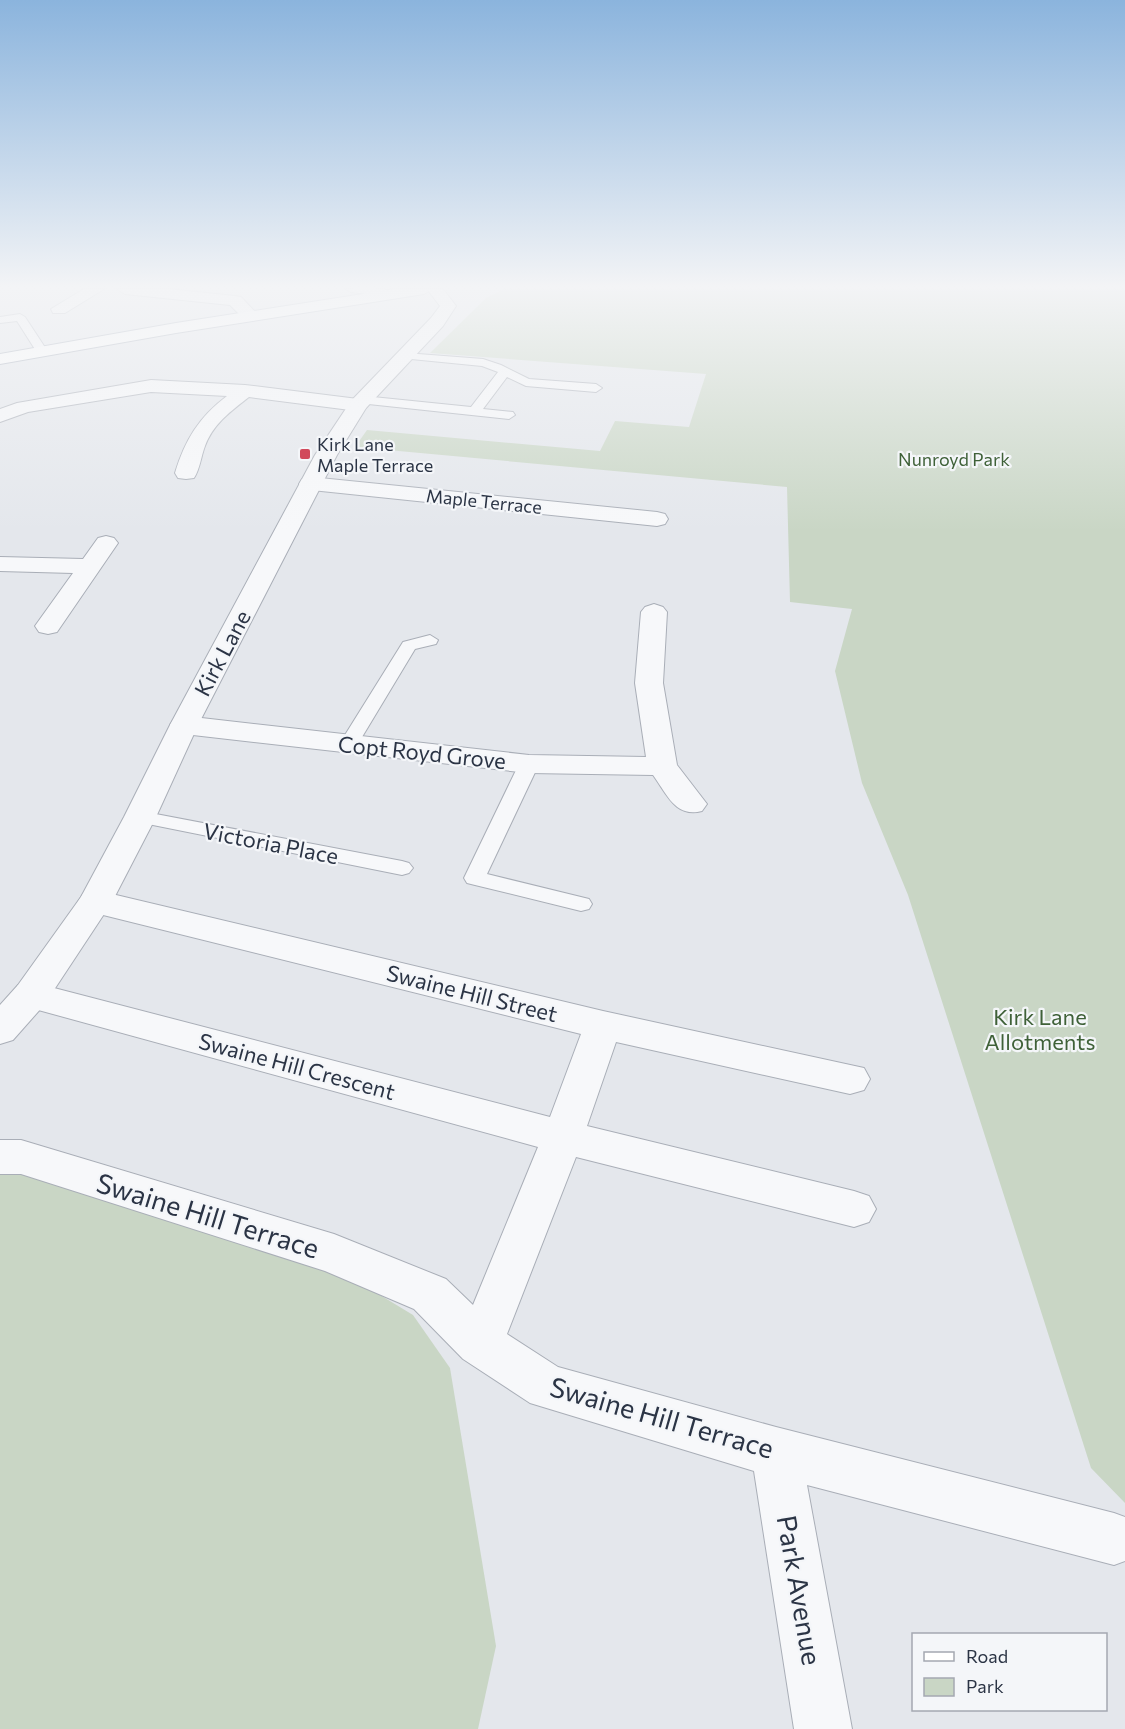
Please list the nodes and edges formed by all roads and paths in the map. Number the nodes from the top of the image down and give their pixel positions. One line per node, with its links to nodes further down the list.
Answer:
1 (392, 370): 6 (street, Kirk Lane)
2 (499, 370): 3 (lane)
3 (504, 372): 4 (lane); 7 (lane)
4 (596, 388)
5 (245, 391): 6 (street); 9 (street); 10 (street)
6 (360, 402): 7 (lane); 11 (street, Kirk Lane)
7 (476, 411): 8 (lane)
8 (509, 415)
9 (0, 416)
10 (186, 472)
11 (310, 484): 12 (street, Maple Terrace); 19 (street, Kirk Lane)
12 (657, 519)
13 (106, 543): 15 (street)
14 (0, 564): 15 (street)
15 (90, 566): 17 (street)
16 (654, 612): 22 (street)
17 (48, 626)
18 (430, 640): 20 (lane)
19 (184, 725): 20 (street, Copt Royd Grove); 24 (street, Kirk Lane)
20 (349, 743): 21 (street, Copt Royd Grove)
21 (529, 764): 22 (street, Copt Royd Grove); 27 (lane)
22 (662, 765): 23 (street)
23 (691, 804)
24 (140, 817): 25 (lane, Victoria Place); 26 (street, Kirk Lane)
25 (402, 868)
26 (95, 902): 28 (street, Kirk Lane); 29 (street, Swaine Hill Street)
27 (582, 904)
28 (31, 995): 30 (street, Kirk Lane); 32 (street, Swaine Hill Crescent)
29 (603, 1025): 31 (street, Swaine Hill Street); 32 (street)
30 (0, 1030)
31 (850, 1079)
32 (563, 1137): 34 (street, Swaine Hill Crescent); 35 (street)
33 (0, 1157): 35 (street, Swaine Hill Terrace)
34 (854, 1209)
35 (480, 1343): 36 (street, Swaine Hill Terrace)
36 (776, 1452): 37 (street, Swaine Hill Terrace); 38 (street, Park Avenue)
37 (1120, 1541)
38 (823, 1729)

